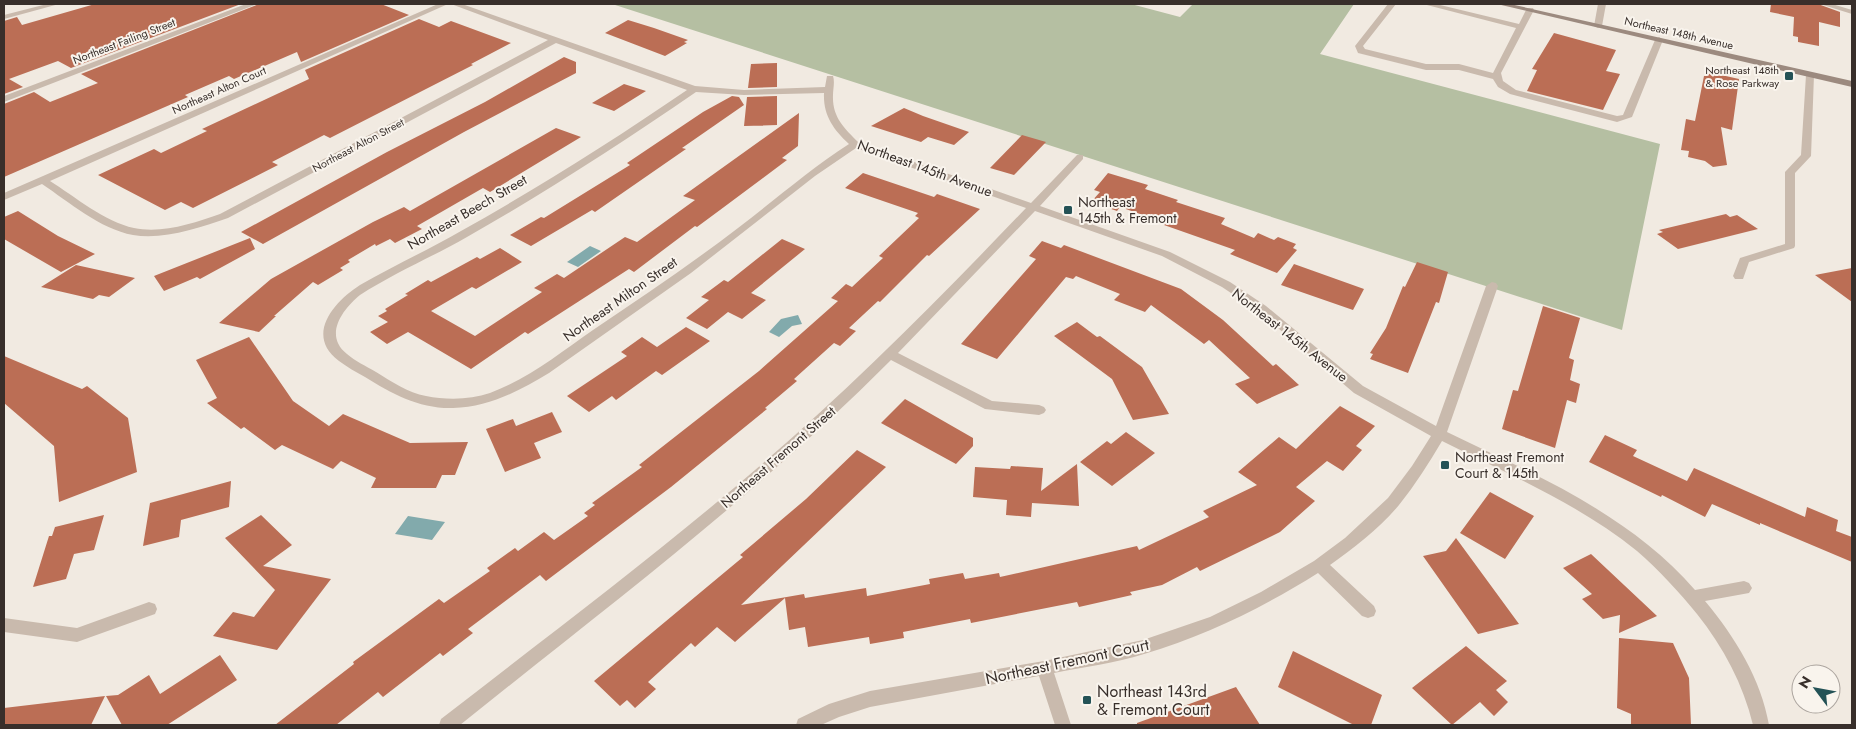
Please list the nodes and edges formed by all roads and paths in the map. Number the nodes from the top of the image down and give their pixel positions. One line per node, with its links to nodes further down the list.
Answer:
1 (55, 4): 12 (street)
2 (253, 4): 23 (street, Northeast Failing Street)
3 (444, 4): 26 (street, Northeast Alton Court)
4 (455, 4): 15 (street)
5 (1392, 4): 18 (street)
6 (1427, 4): 14 (street)
7 (1501, 4): 10 (main road, Northeast 148th Avenue)
8 (1602, 4): 13 (street)
9 (1824, 4): 11 (street)
10 (1530, 10): 13 (main road, Northeast 148th Avenue); 14 (street)
11 (1852, 12)
12 (4, 17)
13 (1598, 26): 16 (main road, Northeast 148th Avenue)
14 (1521, 28): 18 (street)
15 (556, 39): 21 (street); 29 (street, Northeast Alton Street)
16 (1659, 40): 17 (main road, Northeast 148th Avenue); 18 (street)
17 (1810, 75): 20 (main road, Northeast 148th Avenue); 31 (street)
18 (1496, 76)
19 (830, 78): 22 (street, Northeast 145th Avenue)
20 (1852, 84)
21 (694, 89): 22 (street); 34 (street, Northeast Beech Street)
22 (828, 90): 24 (street, Northeast 145th Avenue)
23 (4, 100)
24 (855, 144): 28 (street, Northeast 145th Avenue); 34 (street, Northeast Milton Street)
25 (1080, 157): 28 (street, Northeast Fremont Street)
26 (42, 180): 27 (street, Northeast Alton Court); 29 (street, Northeast Alton Street)
27 (4, 198)
28 (1033, 207): 33 (street, Northeast Fremont Street); 36 (street, Northeast 145th Avenue)
29 (165, 231): 30 (street)
30 (162, 243)
31 (1739, 276)
32 (1492, 286): 36 (street, Northeast Fremont Court)
33 (891, 355): 35 (street); 44 (street, Northeast Fremont Street)
34 (379, 379)
35 (1039, 410)
36 (1440, 433): 37 (street, Northeast Fremont Court); 39 (street, Northeast 145th Avenue)
37 (1319, 565): 41 (street); 43 (street, Northeast Fremont Court)
38 (1744, 588): 39 (street)
39 (1693, 597): 47 (street, Northeast 145th Avenue)
40 (149, 609): 42 (street)
41 (1368, 611)
42 (4, 626)
43 (1044, 668): 45 (street, Northeast Fremont Court); 46 (street)
44 (447, 725)
45 (804, 725)
46 (1063, 725)
47 (1760, 725)

